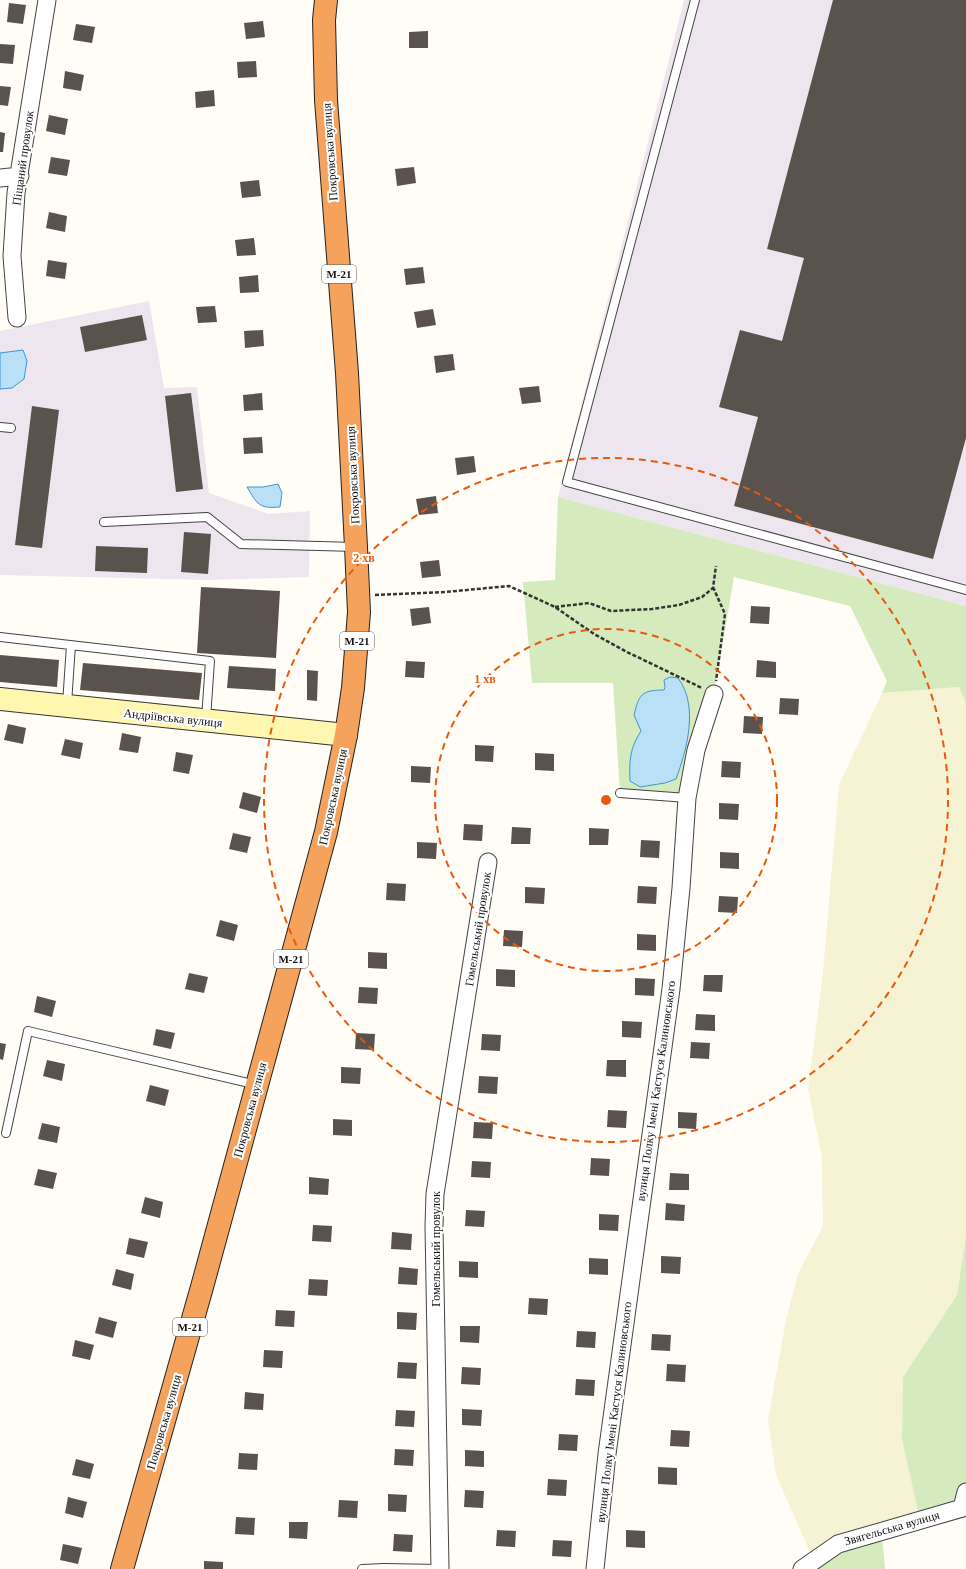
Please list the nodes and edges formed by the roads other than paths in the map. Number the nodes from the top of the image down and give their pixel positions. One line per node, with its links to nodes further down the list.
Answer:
1 (47, 0): 4 (street, Піщаний провулок)
2 (326, 0): 10 (highway, Покровська вулиця / М-21)
3 (695, 0): 11 (lane)
4 (20, 176): 5 (street); 6 (street, Піщаний провулок)
5 (0, 178)
6 (18, 318)
7 (0, 427): 8 (lane)
8 (11, 428)
9 (104, 522): 10 (lane)
10 (356, 547): 18 (highway, Покровська вулиця / М-21)
11 (966, 590)
12 (0, 637): 13 (lane)
13 (71, 645): 16 (lane); 17 (lane)
14 (714, 694): 20 (street, вулиця Полку Імені Кастуся Калиновського)
15 (0, 700): 16 (street, Андріївська вулиця)
16 (67, 707): 17 (street, Андріївська вулиця)
17 (206, 721): 18 (street, Андріївська вулиця)
18 (346, 735): 22 (highway, Покровська вулиця / М-21)
19 (620, 793): 20 (lane)
20 (686, 798): 28 (street, вулиця Полку Імені Кастуся Калиновського)
21 (488, 862): 27 (street, Гомельський провулок)
22 (257, 1085): 23 (lane); 25 (highway, Покровська вулиця / М-21)
23 (6, 1133)
24 (965, 1503): 29 (street, Звягельська вулиця)
25 (122, 1569)
26 (362, 1569): 27 (lane)
27 (440, 1569)
28 (595, 1569)
29 (802, 1569)

